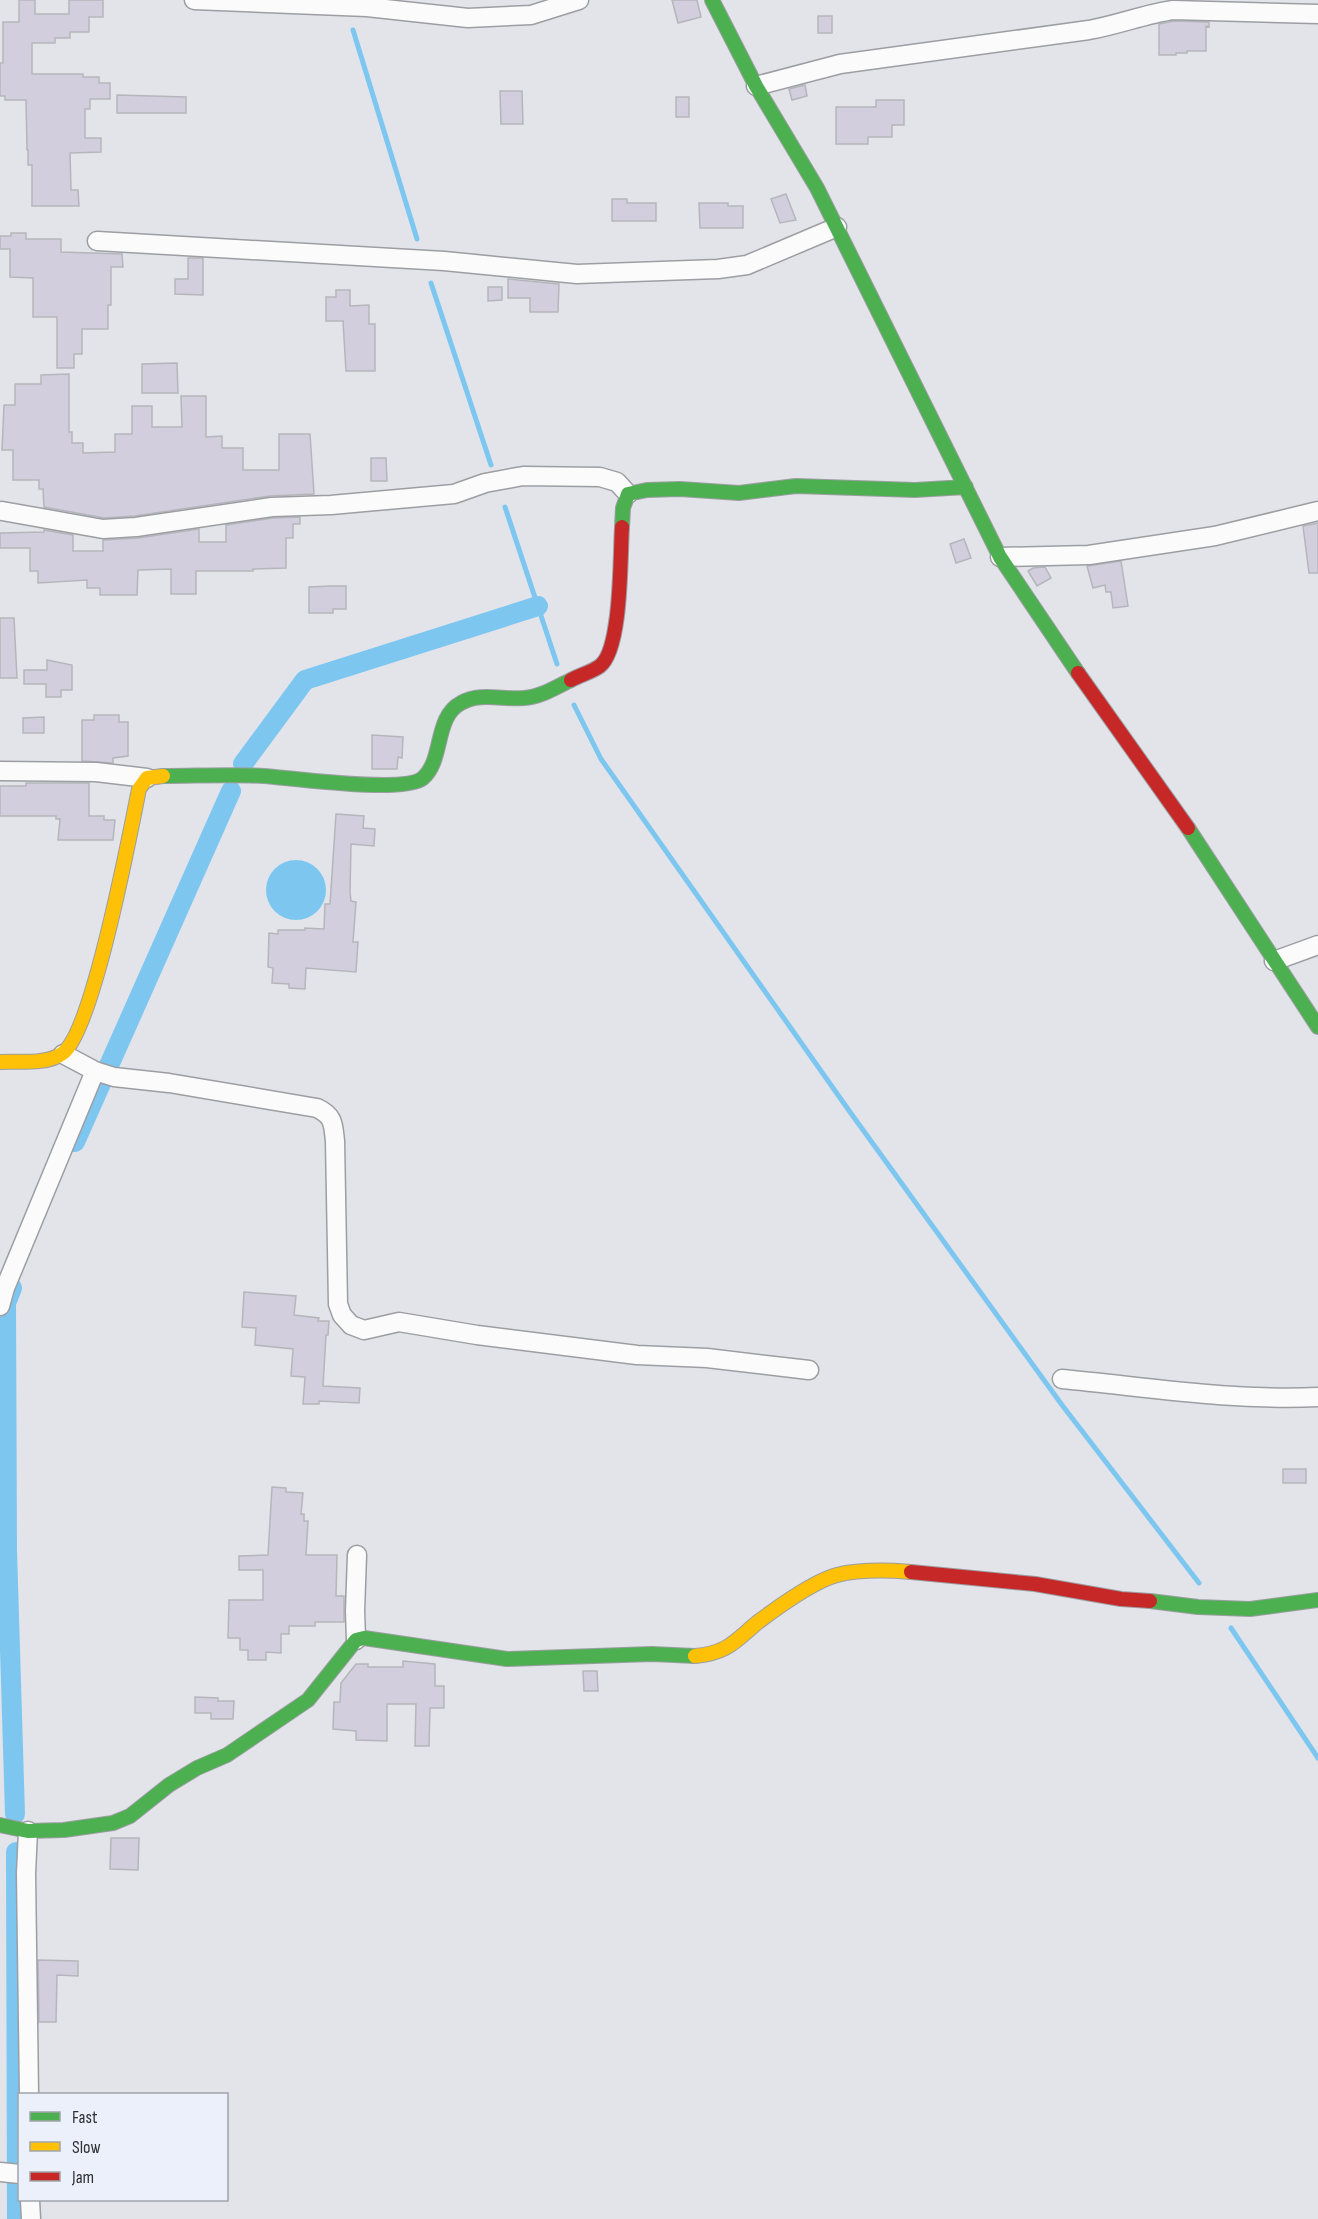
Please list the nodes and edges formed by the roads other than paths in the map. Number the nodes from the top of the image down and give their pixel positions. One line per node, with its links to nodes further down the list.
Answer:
1 (194, 0): 2 (street)
2 (574, 0)
3 (712, 0): 5 (street)
4 (1318, 14): 5 (street)
5 (756, 86): 6 (street)
6 (837, 226): 7 (street); 8 (street)
7 (97, 242)
8 (966, 487): 9 (street); 12 (street)
9 (628, 494): 11 (street); 14 (street)
10 (1318, 511): 12 (street)
11 (2, 512)
12 (1000, 557): 16 (street)
13 (0, 771): 14 (street)
14 (147, 778): 18 (street)
15 (1318, 945): 16 (street)
16 (1274, 961): 17 (street)
17 (1318, 1027)
18 (63, 1053): 19 (street); 20 (street)
19 (0, 1062)
20 (103, 1074): 21 (street); 22 (street)
21 (0, 1306)
22 (809, 1370)
23 (1062, 1378): 24 (street)
24 (1318, 1397)
25 (357, 1555): 27 (street)
26 (1318, 1599): 27 (street)
27 (356, 1640): 29 (street)
28 (0, 1825): 29 (street)
29 (28, 1831): 30 (street)
30 (29, 2093)
31 (30, 2201): 32 (street)
32 (31, 2219)

